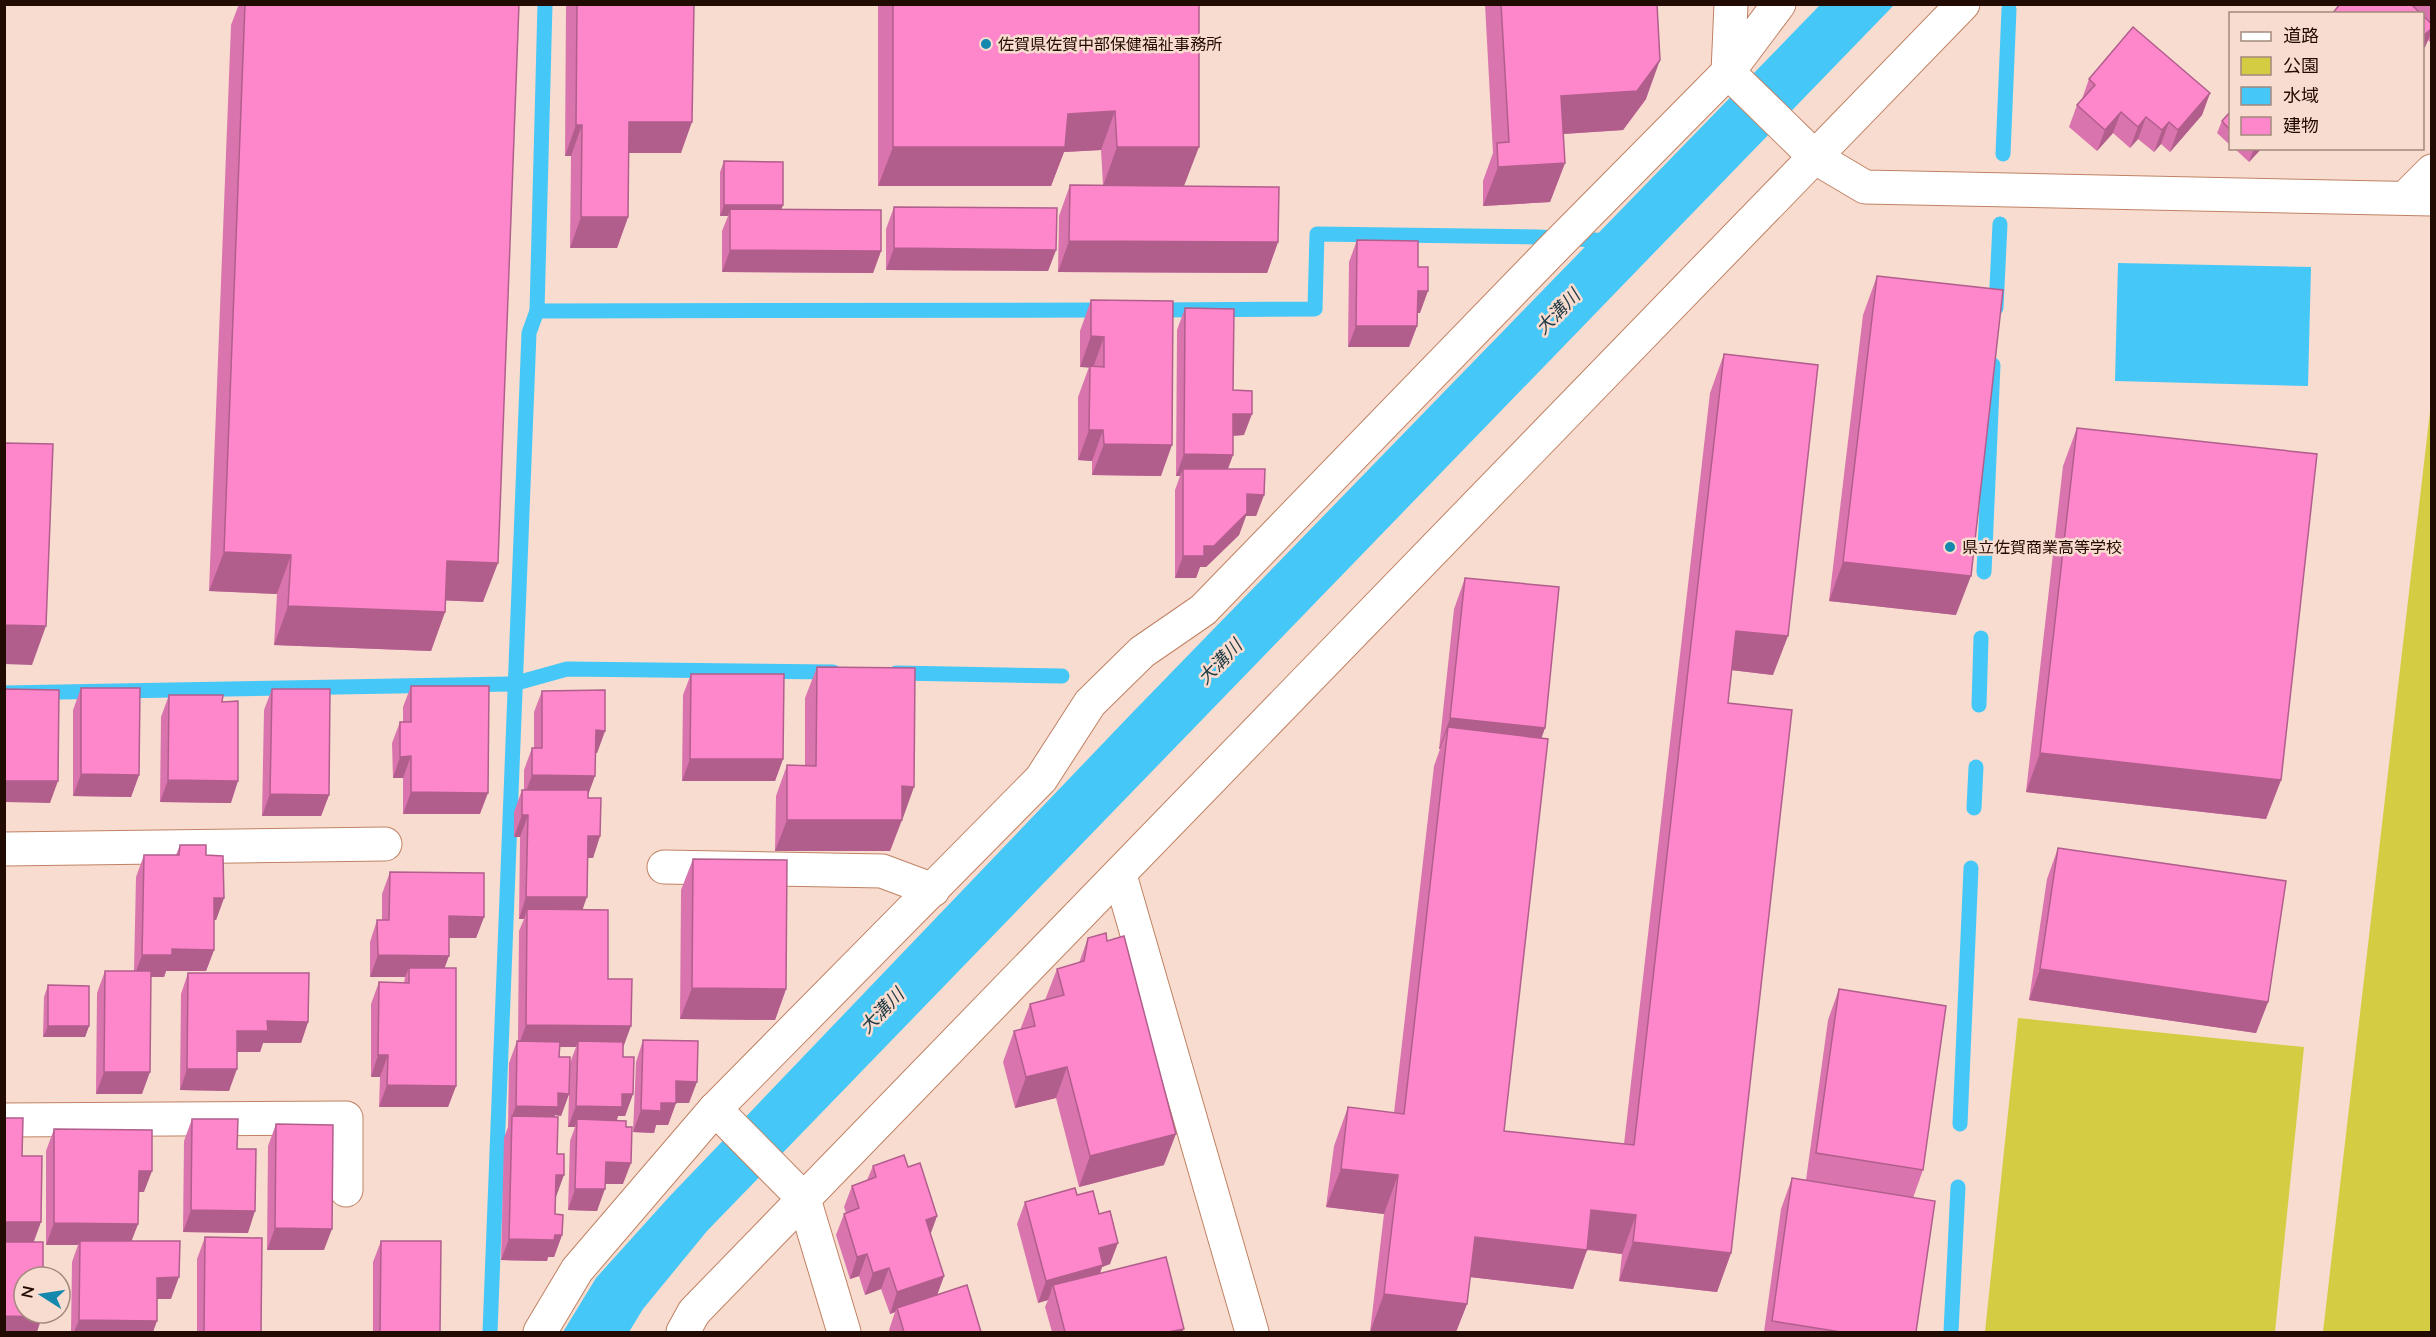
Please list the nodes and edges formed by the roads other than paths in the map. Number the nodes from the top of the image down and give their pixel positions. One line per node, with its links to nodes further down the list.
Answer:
1 (1731, 4): 4 (street)
2 (1779, 4): 4 (street)
3 (1963, 4): 5 (street)
4 (1728, 72): 5 (street); 12 (street)
5 (1816, 158): 7 (street); 11 (street)
6 (2432, 171): 7 (street)
7 (2418, 198)
8 (385, 844): 9 (street)
9 (4, 849)
10 (664, 867): 12 (street)
11 (1120, 875): 16 (street); 20 (street)
12 (933, 890): 13 (street)
13 (715, 1109): 16 (street); 17 (street)
14 (4, 1120): 15 (street)
15 (346, 1190)
16 (804, 1199): 18 (street); 19 (street)
17 (540, 1332)
18 (682, 1332)
19 (844, 1332)
20 (1252, 1332)

